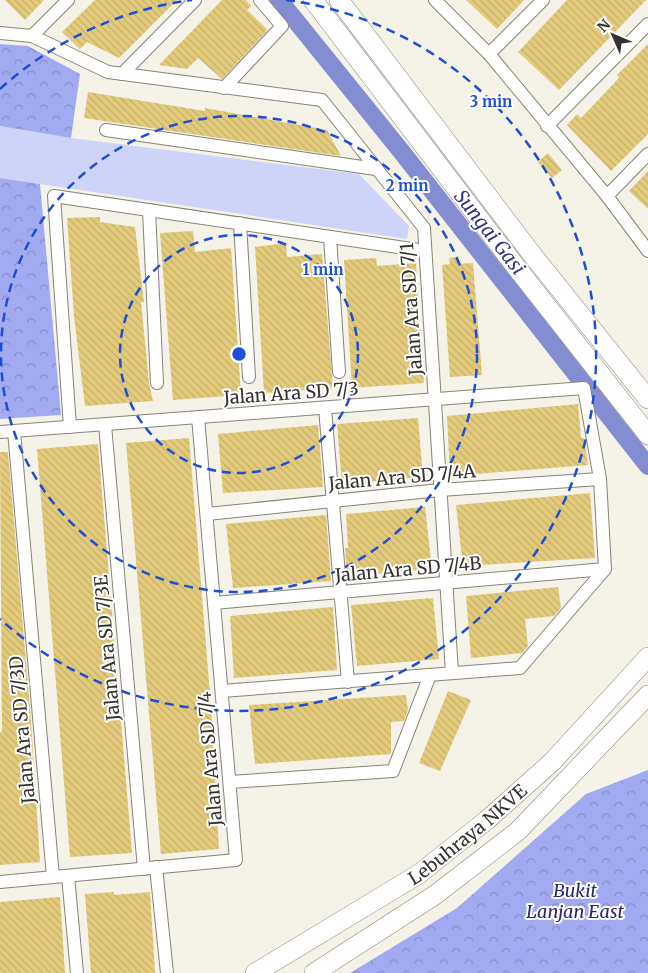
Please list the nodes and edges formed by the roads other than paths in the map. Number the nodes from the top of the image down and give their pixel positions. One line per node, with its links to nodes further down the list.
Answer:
1 (68, 0): 10 (street)
2 (195, 0): 12 (street)
3 (260, 0): 13 (street)
4 (313, 0): 35 (highway)
5 (339, 0): 28 (highway)
6 (435, 0): 11 (street)
7 (543, 0): 11 (street)
8 (648, 24): 14 (street)
9 (0, 33): 10 (street, Jalan Ara SD 7/1)
10 (32, 36): 12 (street, Jalan Ara SD 7/1)
11 (489, 54): 14 (street)
12 (122, 74): 13 (street, Jalan Ara SD 7/1)
13 (224, 88): 17 (street, Jalan Ara SD 7/1)
14 (547, 126): 18 (street)
15 (106, 130): 17 (street)
16 (648, 154): 18 (street)
17 (376, 169): 22 (street, Jalan Ara SD 7/1)
18 (607, 196): 23 (street)
19 (149, 210): 20 (street); 26 (street); 32 (street)
20 (240, 223): 21 (street); 25 (street)
21 (330, 237): 22 (street); 24 (street)
22 (425, 251): 27 (street, Jalan Ara SD 7/1)
23 (648, 251)
24 (339, 372)
25 (249, 377)
26 (157, 383)
27 (434, 399): 29 (street, Jalan Ara SD 7/3); 36 (street, Jalan Ara SD 7/3); 37 (street, Jalan Ara SD 7/1)
28 (648, 400)
29 (325, 408): 30 (street, Jalan Ara SD 7/3); 38 (street)
30 (198, 417): 31 (street, Jalan Ara SD 7/3); 39 (street, Jalan Ara SD 7/4)
31 (105, 425): 32 (street, Jalan Ara SD 7/3); 51 (street, Jalan Ara SD 7/3E)
32 (70, 427): 33 (street, Jalan Ara SD 7/3)
33 (14, 431): 34 (street, Jalan Ara SD 7/3); 53 (street, Jalan Ara SD 7/3D)
34 (0, 432)
35 (648, 435)
36 (600, 479): 37 (street, Jalan Ara SD 7/4A); 40 (street)
37 (440, 490): 38 (street, Jalan Ara SD 7/4A); 41 (street, Jalan Ara SD 7/1)
38 (333, 501): 39 (street, Jalan Ara SD 7/4A); 42 (street)
39 (207, 514): 43 (street, Jalan Ara SD 7/4)
40 (605, 569): 41 (street, Jalan Ara SD 7/4B); 45 (street)
41 (446, 584): 42 (street, Jalan Ara SD 7/4B); 45 (street, Jalan Ara SD 7/1)
42 (341, 592): 43 (street, Jalan Ara SD 7/4B); 47 (street)
43 (214, 602): 48 (street, Jalan Ara SD 7/4)
44 (648, 657): 57 (highway, Lebuhraya NKVE)
45 (452, 673): 46 (street)
46 (430, 675): 47 (street); 50 (street)
47 (348, 682): 48 (street)
48 (222, 691): 50 (street, Jalan Ara SD 7/4)
49 (648, 695): 58 (highway, Lebuhraya NKVE)
50 (230, 782): 51 (street, Jalan Ara SD 7/4)
51 (150, 868): 52 (street, Jalan Ara SD 7/4); 56 (street, Jalan Ara SD 7/3E)
52 (68, 876): 53 (street, Jalan Ara SD 7/4); 55 (street)
53 (53, 877): 54 (street, Jalan Ara SD 7/4)
54 (0, 882)
55 (77, 973)
56 (167, 973)
57 (255, 973)
58 (314, 973)

